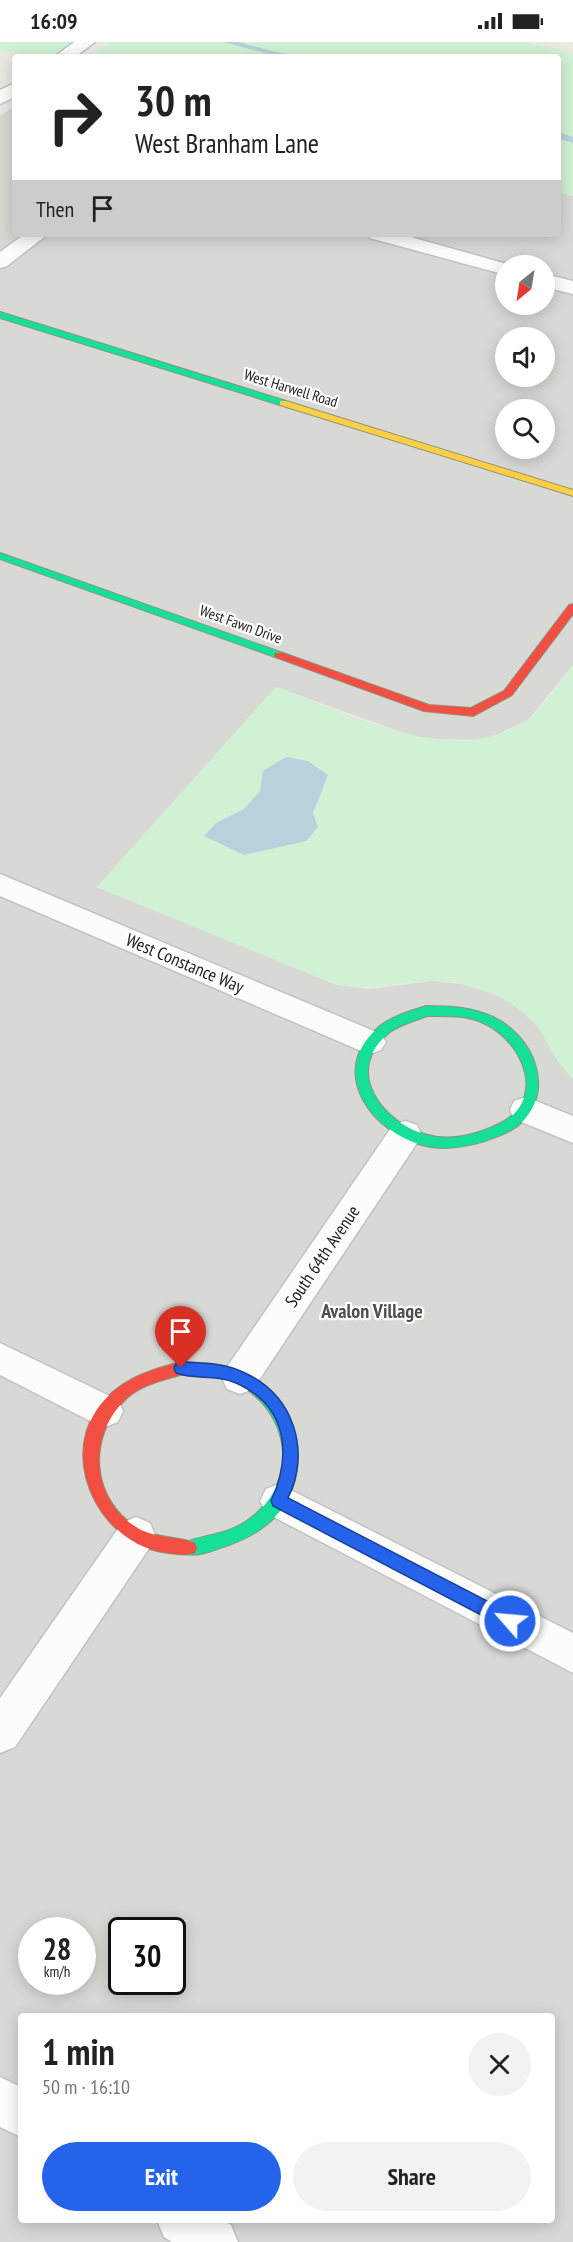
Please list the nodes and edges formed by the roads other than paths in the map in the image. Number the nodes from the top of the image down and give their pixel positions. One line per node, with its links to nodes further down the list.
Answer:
1 (85, 43): 2 (street)
2 (68, 54)
3 (34, 237): 5 (street)
4 (388, 237): 6 (street)
5 (0, 262)
6 (495, 266)
7 (555, 283): 8 (street)
8 (573, 288)
9 (0, 315): 10 (street, West Harwell Road)
10 (573, 493)
11 (0, 556): 12 (street, West Fawn Drive)
12 (573, 608)
13 (0, 884): 14 (street, West Constance Way)
14 (370, 1042): 15 (street); 17 (street)
15 (526, 1110): 16 (street); 17 (street)
16 (573, 1130)
17 (405, 1134): 19 (street, South 64th Avenue)
18 (0, 1358): 20 (street)
19 (240, 1378): 20 (street); 21 (street)
20 (105, 1411): 22 (street)
21 (279, 1501): 22 (street); 23 (street)
22 (136, 1535): 24 (street)
23 (573, 1654)
24 (0, 1733)
25 (0, 2100): 26 (street)
26 (18, 2112)
27 (186, 2223): 28 (street)
28 (214, 2242)

